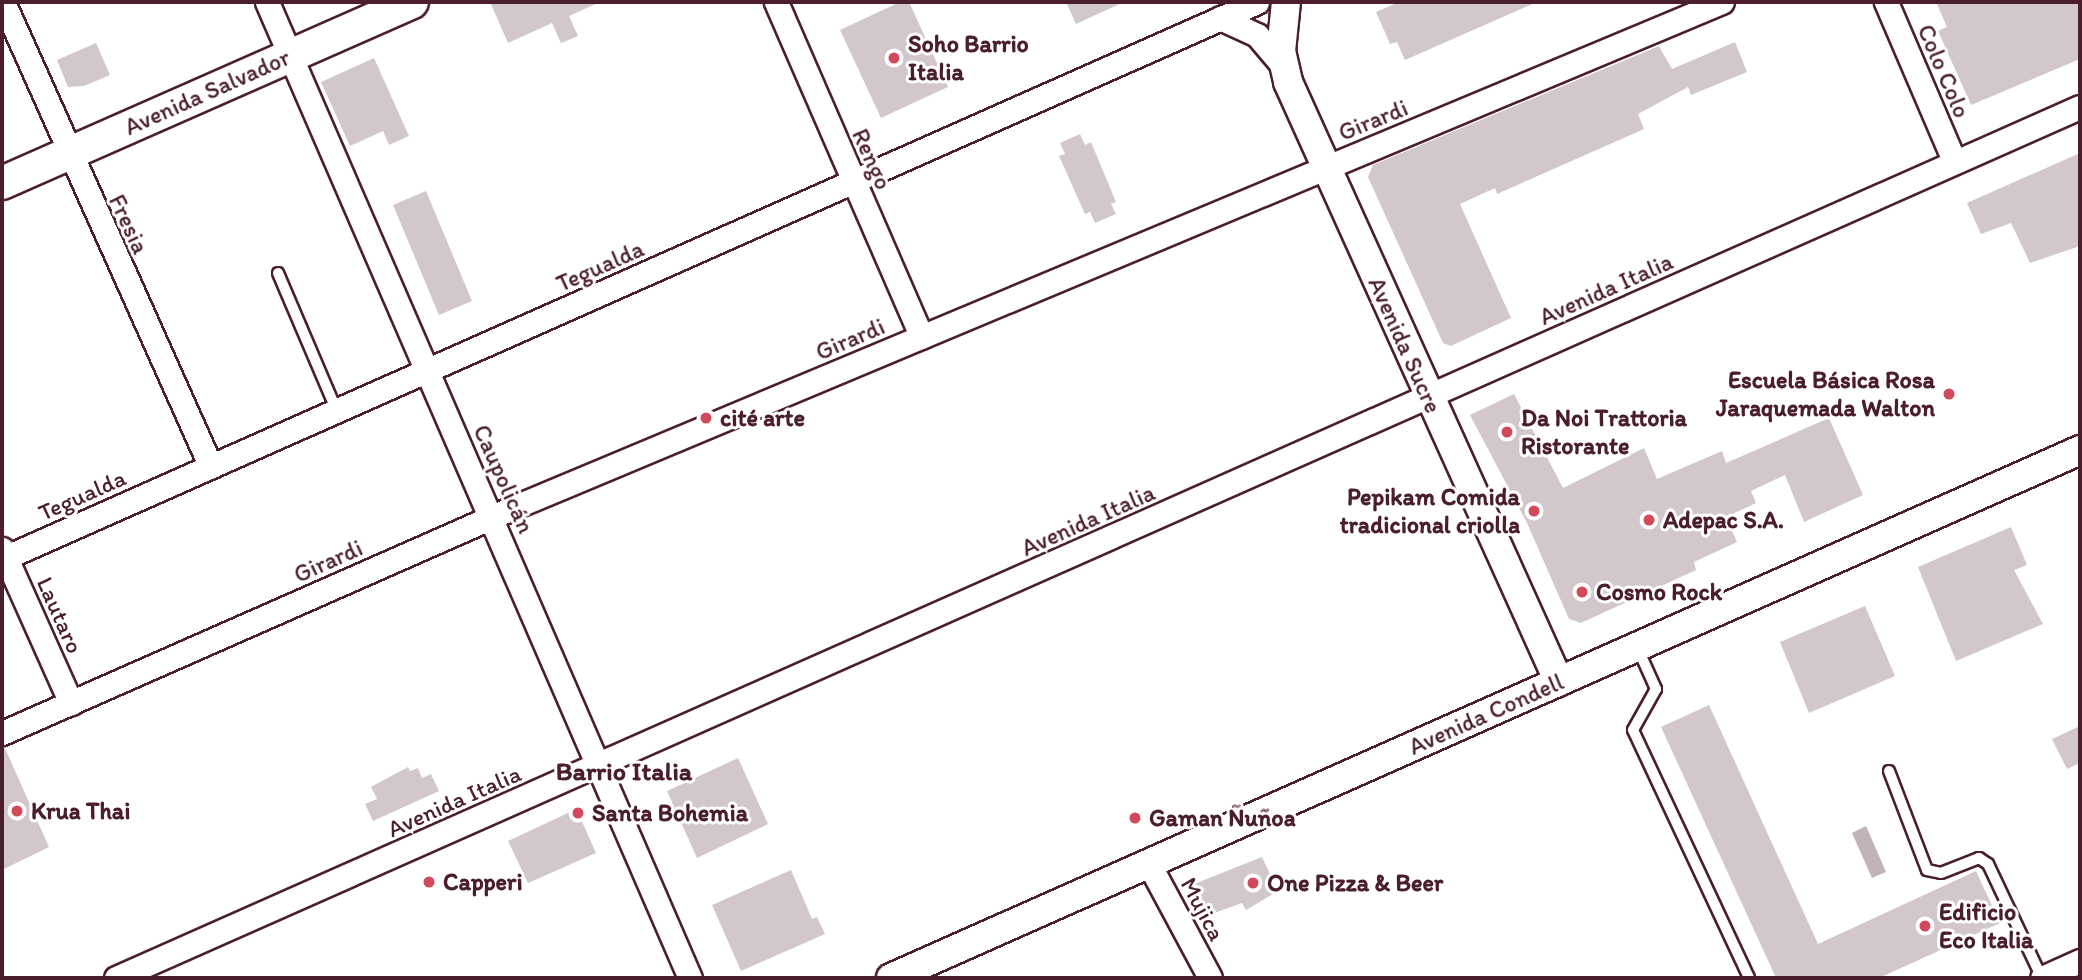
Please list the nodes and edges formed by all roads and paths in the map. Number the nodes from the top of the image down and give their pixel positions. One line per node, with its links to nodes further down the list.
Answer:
1 (3, 2): 13 (street, Fresia)
2 (267, 2): 10 (street, Caupolicán)
3 (412, 2): 10 (main road, Avenida Salvador)
4 (776, 2): 16 (street, Rengo)
5 (1257, 2): 9 (street, Tegualda)
6 (1286, 2): 11 (street, Avenida Sucre)
7 (1722, 2): 15 (street, Girardi)
8 (1886, 2): 14 (street, Colo Colo)
9 (1220, 18): 11 (street); 16 (street, Tegualda)
10 (290, 55): 13 (main road, Avenida Salvador); 20 (street, Caupolicán)
11 (1284, 67): 15 (street, Avenida Sucre)
12 (2080, 107): 14 (street, Avenida Italia)
13 (68, 153): 17 (main road, Avenida Salvador); 24 (street, Fresia)
14 (1954, 161): 21 (street, Avenida Italia)
15 (1326, 167): 19 (street, Girardi); 21 (street, Avenida Sucre)
16 (852, 182): 19 (street, Rengo); 20 (street, Tegualda)
17 (2, 183)
18 (278, 273): 22 (lane)
19 (922, 337): 25 (street, Girardi)
20 (428, 371): 22 (street, Tegualda); 25 (street, Caupolicán)
21 (1429, 398): 28 (street, Avenida Sucre); 31 (street, Avenida Italia)
22 (337, 411): 24 (street, Tegualda)
23 (2080, 450): 27 (street, Avenida Condell)
24 (211, 467): 26 (street, Tegualda)
25 (492, 517): 29 (street, Girardi); 31 (street, Caupolicán)
26 (3, 555): 29 (street, Lautaro)
27 (1637, 647): 28 (street, Avenida Condell); 39 (lane)
28 (1559, 682): 33 (street, Avenida Condell)
29 (71, 703): 30 (street, Girardi)
30 (2, 733)
31 (600, 765): 35 (street, Avenida Italia); 36 (street, Caupolicán)
32 (1889, 771): 40 (lane)
33 (1149, 864): 37 (street, Avenida Condell); 38 (street, Mujica)
34 (2080, 961): 40 (street)
35 (116, 978)
36 (690, 978)
37 (891, 978)
38 (1210, 978)
39 (1749, 978)
40 (2042, 978)

